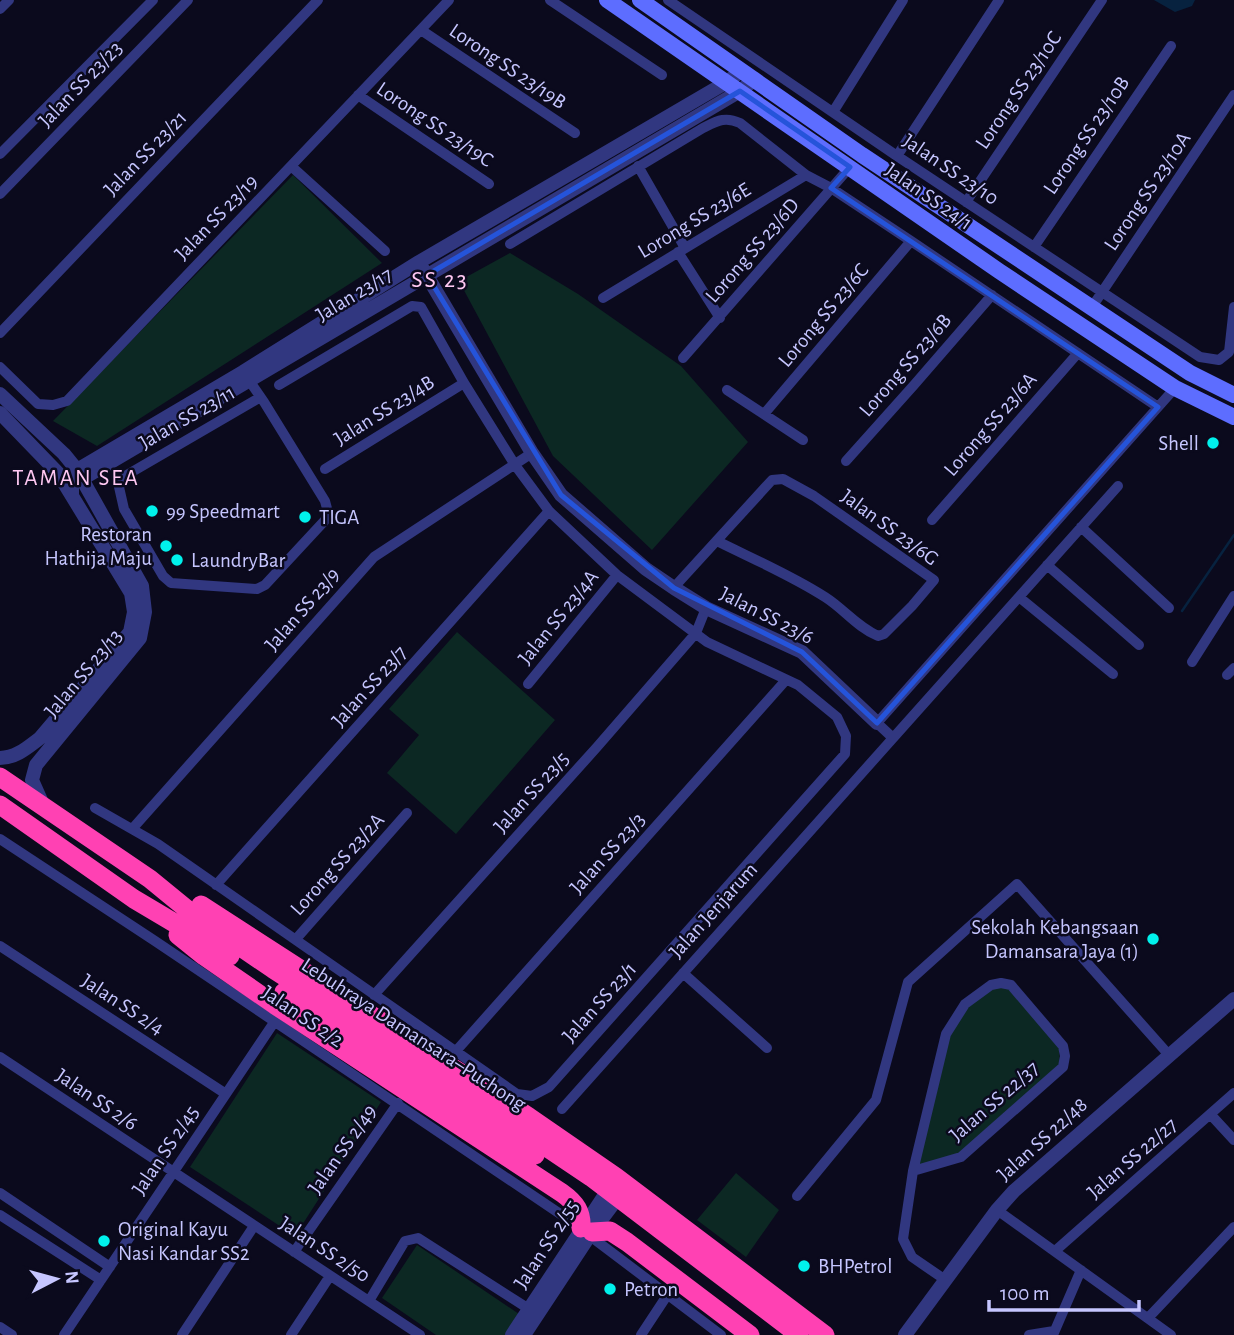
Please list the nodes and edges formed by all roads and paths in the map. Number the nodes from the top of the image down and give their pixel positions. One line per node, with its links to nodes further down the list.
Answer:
1 (9, 0): 13 (street)
2 (153, 0): 23 (street)
3 (187, 0): 31 (street, Jalan SS 23/23)
4 (318, 0): 45 (street, Jalan SS 23/21)
5 (449, 0): 14 (street, Jalan SS 23/19)
6 (550, 0): 16 (street)
7 (607, 0): 18 (main road, Jalan SS 24/1)
8 (668, 0): 21 (street, Jalan SS 23/10)
9 (903, 0): 21 (street)
10 (999, 0): 24 (street)
11 (1102, 0): 32 (street, Lorong SS 23/10C)
12 (647, 2): 17 (main road, Jalan SS 24/1)
13 (0, 9)
14 (421, 30): 20 (street, Jalan SS 23/19); 22 (street, Lorong SS 23/19B)
15 (1171, 46): 35 (street, Lorong SS 23/10B)
16 (662, 75)
17 (748, 75): 18 (street, Jalan 23/17); 42 (main road, Jalan SS 24/1)
18 (734, 86): 27 (main road, Jalan SS 24/1); 38 (street, Jalan 23/17)
19 (1234, 95): 39 (street, Lorong SS 23/10A)
20 (358, 96): 25 (street, Jalan SS 23/19); 29 (street, Lorong SS 23/19C)
21 (833, 112): 24 (street, Jalan SS 23/10)
22 (575, 133)
23 (0, 154)
24 (897, 156): 32 (street, Jalan SS 23/10)
25 (291, 166): 37 (street); 48 (street, Jalan SS 23/19)
26 (638, 166): 28 (street); 34 (street); 36 (street)
27 (850, 167): 30 (street, Lorong SS 23/6D); 52 (main road, Jalan SS 24/1)
28 (806, 175): 30 (street); 36 (street, Lorong SS 23/6E)
29 (489, 184)
30 (831, 188): 33 (street); 44 (street, Lorong SS 23/6D)
31 (0, 194)
32 (966, 202): 35 (street, Jalan SS 23/10)
33 (911, 240): 40 (street); 59 (street, Lorong SS 23/6C)
34 (510, 244)
35 (1034, 247): 39 (street, Jalan SS 23/10)
36 (681, 250): 41 (street, Lorong SS 23/6E); 44 (street)
37 (386, 251)
38 (423, 268): 49 (street, Jalan 23/17); 62 (street, Jalan SS 23/6)
39 (1102, 293): 42 (street, Lorong SS 23/10A); 43 (street, Jalan SS 23/10)
40 (992, 295): 46 (street); 64 (street, Lorong SS 23/6B)
41 (603, 298)
42 (1092, 307): 55 (main road, Jalan SS 24/1)
43 (1234, 307)
44 (720, 318): 47 (street, Lorong SS 23/6D)
45 (0, 333)
46 (1078, 353): 57 (street); 72 (street, Lorong SS 23/6A)
47 (683, 358)
48 (0, 367)
49 (246, 377): 56 (street, Jalan SS 23/11); 65 (street, Jalan 23/17)
50 (464, 383): 51 (street); 66 (street); 67 (street, Jalan SS 23/4B)
51 (279, 385)
52 (1175, 388): 57 (street); 60 (main road, Jalan SS 24/1)
53 (727, 390): 59 (street)
54 (0, 394): 63 (street, Jalan SS 23/13)
55 (1234, 395)
56 (259, 398): 56 (street, Jalan SS 23/11)
57 (1158, 407): 88 (street)
58 (0, 413): 68 (street, Jalan SS 23/13)
59 (764, 414): 61 (street)
60 (1234, 417)
61 (803, 440)
62 (532, 453): 66 (street, Jalan SS 23/9); 77 (street, Jalan SS 23/6)
63 (64, 454): 65 (street); 68 (street, Jalan SS 23/13)
64 (846, 461)
65 (101, 462): 68 (street, Jalan 23/17); 70 (street)
66 (515, 465): 71 (street); 96 (street, Jalan SS 23/9)
67 (325, 469)
68 (72, 479): 70 (street, Jalan SS 23/13); 90 (street, Jalan SS 23/13)
69 (1118, 486): 73 (street, Jalan Jenjarum)
70 (93, 498): 93 (street, Jalan SS 23/13)
71 (550, 511): 76 (street); 99 (street, Jalan SS 23/7)
72 (932, 520)
73 (1081, 527): 75 (street, Jalan Jenjarum); 81 (street)
74 (717, 541): 74 (street, Jalan SS 23/6G); 77 (street, Jalan SS 23/6G)
75 (1047, 565): 79 (street, Jalan Jenjarum); 83 (street)
76 (617, 575): 82 (street); 87 (street, Jalan SS 23/4A)
77 (674, 588): 80 (street, Jalan SS 23/6)
78 (1234, 596): 84 (street)
79 (1018, 597): 85 (street); 89 (street, Jalan Jenjarum)
80 (706, 608): 82 (street, Jalan SS 23/5); 88 (street, Jalan SS 23/6)
81 (1169, 608)
82 (696, 633): 86 (street); 105 (street, Jalan SS 23/5)
83 (1139, 645)
84 (1192, 662)
85 (1112, 674)
86 (786, 680): 109 (street, Jalan SS 23/3); 109 (street, Jalan SS 23/1)
87 (528, 684)
88 (877, 723): 89 (street)
89 (893, 738): 103 (street, Jalan Jenjarum)
90 (0, 758)
91 (0, 777): 93 (highway, Lebuhraya Damansara–Puchong)
92 (0, 805): 100 (highway, Lebuhraya Damansara–Puchong)
93 (45, 808): 98 (highway, Lebuhraya Damansara–Puchong)
94 (95, 808): 96 (street)
95 (407, 813): 101 (street, Lorong SS 23/2A)
96 (133, 828): 99 (street)
97 (0, 839): 107 (street, Jalan SS 2/2)
98 (150, 879): 104 (highway, Lebuhraya Damansara–Puchong); 118 (highway)
99 (216, 885): 101 (street)
100 (134, 899): 104 (highway, Lebuhraya Damansara–Puchong); 124 (highway)
101 (296, 939): 105 (street)
102 (0, 946): 113 (street, Jalan SS 2/4)
103 (683, 973): 108 (street); 115 (street, Jalan Jenjarum)
104 (269, 974): 156 (highway, Lebuhraya Damansara–Puchong); 157 (highway, Lebuhraya Damansara–Puchong)
105 (374, 995): 109 (street)
106 (1234, 999): 110 (street, Jalan SS 22/48)
107 (275, 1021): 113 (street, Jalan SS 2/45); 114 (street, Jalan SS 2/2)
108 (767, 1048)
109 (456, 1051)
110 (1169, 1055): 123 (street); 126 (street, Jalan SS 22/48)
111 (0, 1057): 120 (street, Jalan SS 2/6)
112 (1234, 1093): 116 (street, Jalan SS 22/27)
113 (226, 1094): 120 (street, Jalan SS 2/45)
114 (398, 1103): 130 (street, Jalan SS 2/2); 133 (street, Jalan SS 2/49)
115 (562, 1108)
116 (1211, 1115): 117 (street); 132 (street, Jalan SS 22/27)
117 (1234, 1140)
118 (595, 1163): 121 (highway); 124 (highway)
119 (913, 1171): 119 (street, Jalan SS 22/37); 137 (street, Jalan SS 22/37)
120 (173, 1173): 128 (street, Jalan SS 2/50); 134 (street, Jalan SS 2/45)
121 (622, 1181): 125 (highway); 130 (street, Jalan SS 2/55)
122 (0, 1193): 134 (street)
123 (797, 1196)
124 (573, 1201): 130 (highway)
125 (648, 1201): 131 (highway); 158 (highway)
126 (996, 1210): 132 (street); 137 (street, Jalan SS 22/48)
127 (0, 1215): 138 (street)
128 (254, 1226): 133 (street, Jalan SS 2/50); 148 (street)
129 (1234, 1227): 142 (street)
130 (588, 1232): 131 (highway); 139 (street, Jalan SS 2/2); 141 (street, Jalan SS 2/55); 152 (street, Jalan SS 2/55)
131 (627, 1242): 155 (highway)
132 (1055, 1251): 135 (street)
133 (294, 1252): 136 (street, Jalan SS 2/50)
134 (110, 1266): 138 (street, Jalan SS 2/45)
135 (1081, 1270): 142 (street); 145 (street)
136 (330, 1276): 140 (street, Jalan SS 2/50); 149 (street)
137 (944, 1279): 159 (street, Jalan SS 22/48)
138 (101, 1280): 147 (street, Jalan SS 2/45)
139 (668, 1294): 153 (street); 154 (street, Jalan SS 2/2)
140 (369, 1301): 141 (street); 144 (street, Jalan SS 2/50)
141 (528, 1310): 151 (street, Jalan SS 2/55)
142 (1148, 1318): 161 (street)
143 (0, 1327): 146 (street)
144 (403, 1330): 150 (street, Jalan SS 2/50)
145 (1054, 1333): 160 (street)
146 (12, 1335)
147 (64, 1335)
148 (183, 1335)
149 (291, 1335)
150 (420, 1335)
151 (512, 1335)
152 (524, 1335)
153 (641, 1335)
154 (721, 1335)
155 (750, 1335)
156 (777, 1335)
157 (799, 1335)
158 (825, 1335)
159 (905, 1335)
160 (1029, 1335)
161 (1171, 1335)

